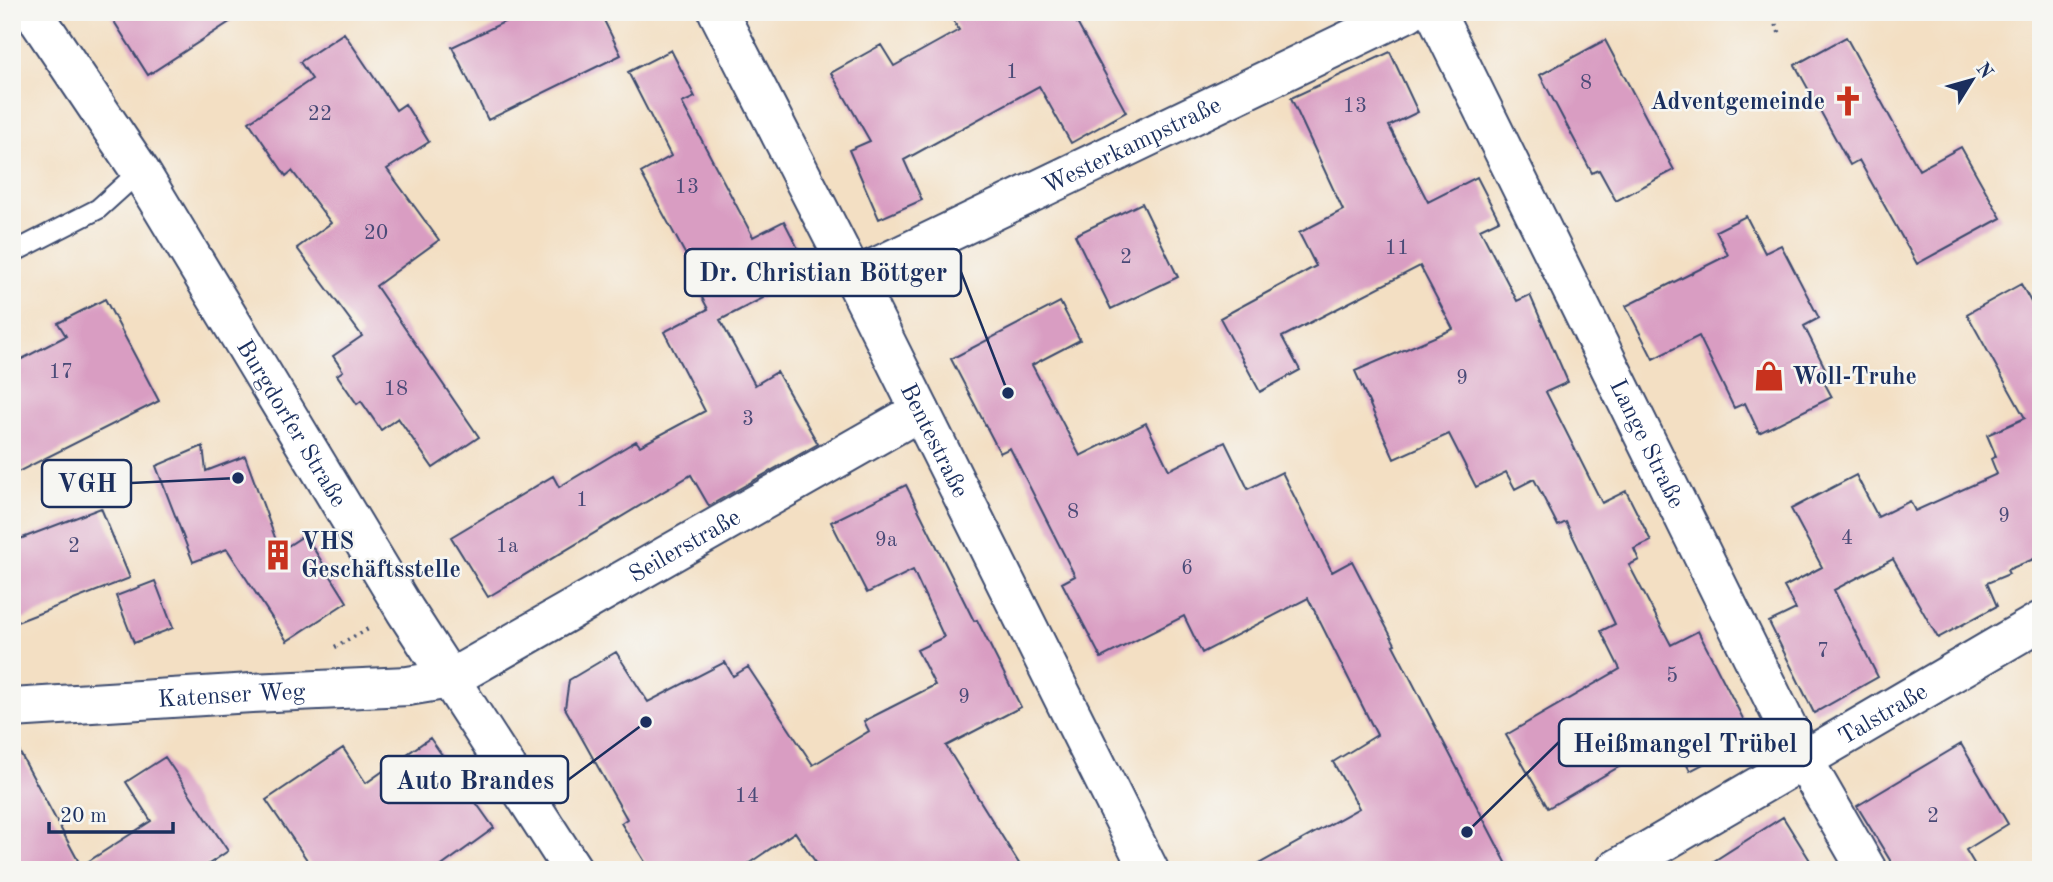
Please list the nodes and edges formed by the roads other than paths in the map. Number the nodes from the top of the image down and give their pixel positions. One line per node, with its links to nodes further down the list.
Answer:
1 (33, 12): 5 (street, Burgdorfer Straße)
2 (718, 12): 7 (street, Bentestraße)
3 (1408, 12): 7 (street, Westerkampstraße)
4 (1434, 12): 12 (street, Lange Straße)
5 (140, 171): 6 (lane); 10 (street, Burgdorfer Straße)
6 (12, 253)
7 (854, 278): 8 (street, Bentestraße)
8 (920, 411): 10 (street, Seilerstraße); 14 (street, Bentestraße)
9 (2041, 621): 12 (street, Talstraße)
10 (450, 679): 11 (street, Katenser Weg); 13 (street, Burgdorfer Straße)
11 (12, 708)
12 (1803, 759): 15 (street, Talstraße); 16 (street, Lange Straße)
13 (573, 870)
14 (1149, 870)
15 (1615, 870)
16 (1867, 870)

